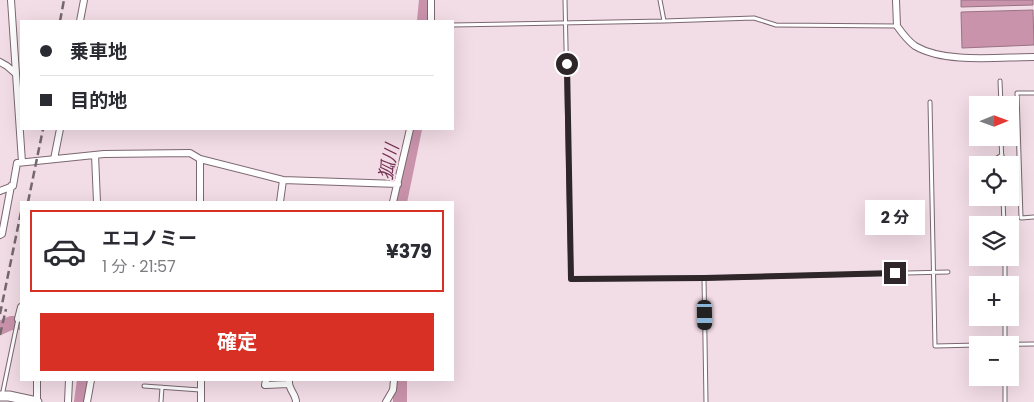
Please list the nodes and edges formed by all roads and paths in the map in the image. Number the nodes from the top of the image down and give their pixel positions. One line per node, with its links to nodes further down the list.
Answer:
1 (11, 0): 15 (street)
2 (84, 0): 7 (street)
3 (431, 0): 8 (street)
4 (566, 0): 10 (lane)
5 (660, 0): 9 (lane)
6 (896, 0): 12 (street)
7 (80, 20)
8 (431, 20)
9 (664, 21): 10 (lane); 12 (lane)
10 (566, 22): 11 (lane); 40 (lane)
11 (454, 25)
12 (897, 26): 13 (street)
13 (1034, 57)
14 (0, 62): 15 (street)
15 (15, 73): 27 (street)
16 (1000, 81): 18 (lane)
17 (1034, 93): 36 (lane)
18 (1000, 96)
19 (930, 102): 38 (lane)
20 (60, 130): 25 (street)
21 (410, 130): 29 (street)
22 (1001, 146): 24 (lane)
23 (95, 155): 25 (street); 26 (street); 32 (street)
24 (1002, 156)
25 (54, 159): 27 (street)
26 (200, 159): 28 (street); 33 (street)
27 (22, 162): 30 (street)
28 (283, 180): 29 (street); 34 (street)
29 (398, 184): 35 (street)
30 (11, 186): 31 (street); 37 (street)
31 (0, 191)
32 (96, 201)
33 (200, 201)
34 (280, 201)
35 (393, 201)
36 (1034, 217)
37 (0, 235)
38 (933, 272): 39 (lane); 40 (lane); 44 (lane)
39 (948, 272)
40 (704, 278): 66 (lane)
41 (20, 311): 42 (street)
42 (18, 319): 57 (lane)
43 (1034, 344): 45 (lane)
44 (969, 345)
45 (1019, 345)
46 (37, 381): 59 (street)
47 (69, 381): 60 (street)
48 (91, 381): 61 (street)
49 (201, 381): 56 (street)
50 (266, 381): 52 (street)
51 (394, 381): 65 (street)
52 (289, 382): 64 (street)
53 (144, 386): 55 (lane)
54 (1005, 386): 67 (lane)
55 (162, 387): 56 (lane); 62 (lane)
56 (201, 390): 63 (street)
57 (1, 396): 58 (main road)
58 (27, 401): 59 (main road)
59 (37, 402)
60 (68, 402)
61 (87, 402)
62 (161, 402)
63 (201, 402)
64 (296, 402)
65 (386, 402)
66 (706, 402)
67 (1005, 402)

